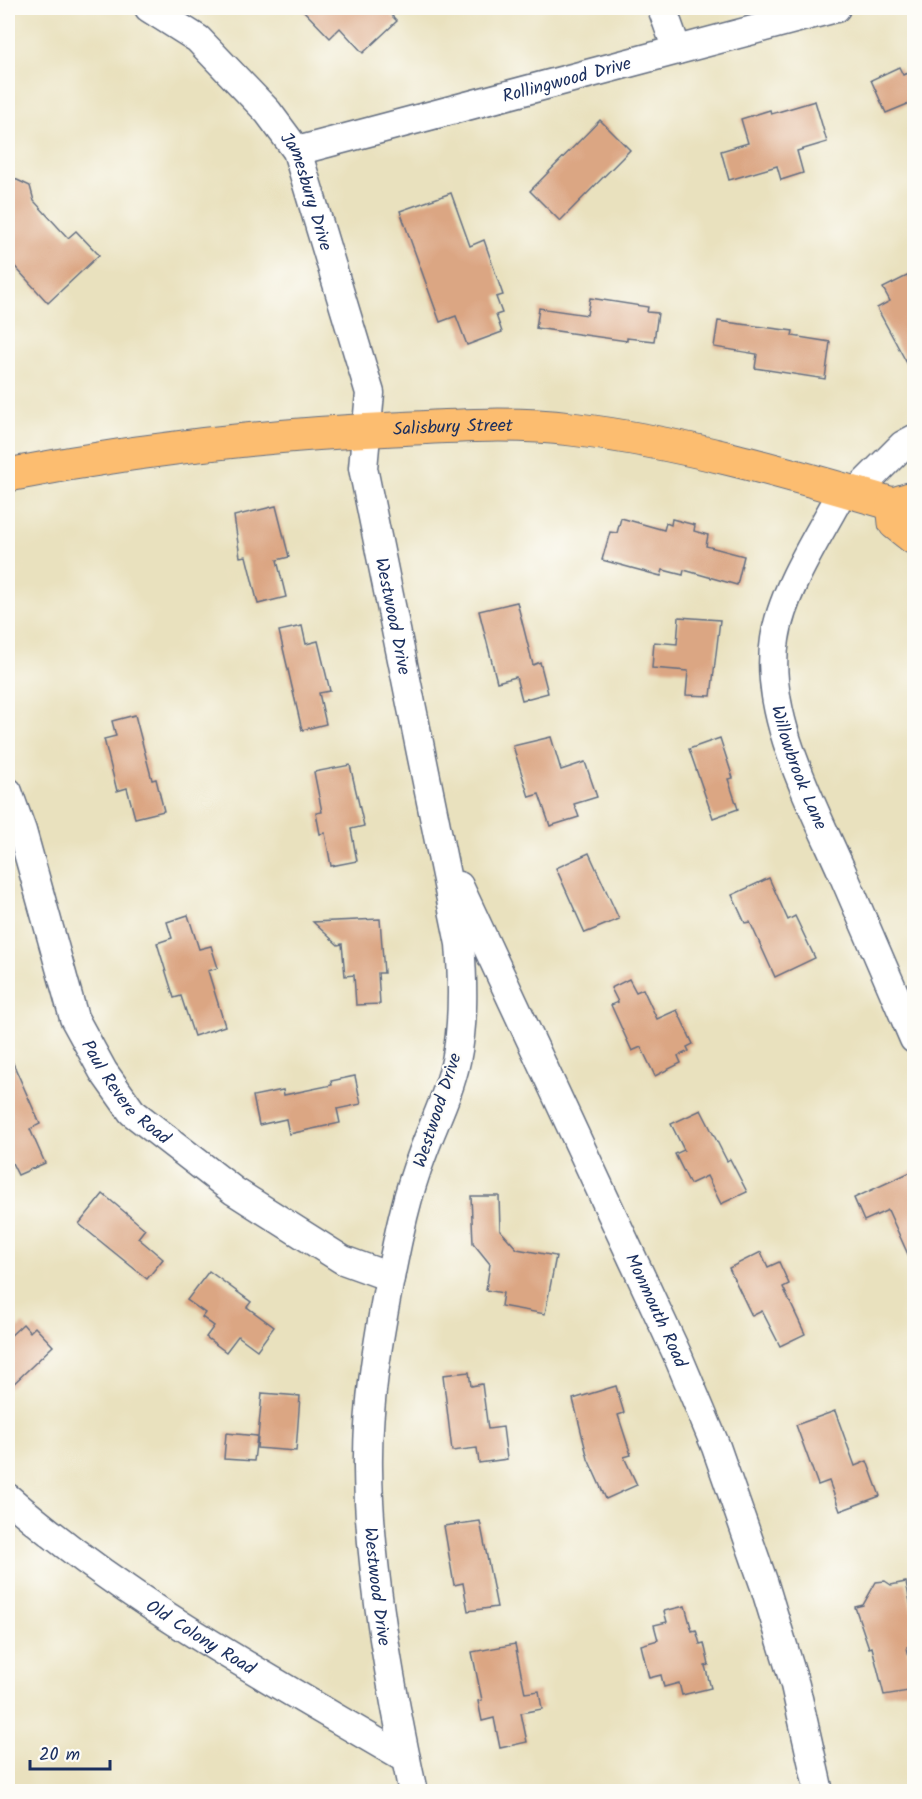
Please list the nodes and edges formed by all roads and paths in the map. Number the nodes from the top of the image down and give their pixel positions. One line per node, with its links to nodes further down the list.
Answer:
1 (149, 8): 5 (street, Jamesbury Drive)
2 (662, 8): 4 (street)
3 (836, 8): 4 (street, Rollingwood Drive)
4 (677, 50): 5 (street, Rollingwood Drive)
5 (297, 152): 6 (street, Jamesbury Drive)
6 (367, 430): 8 (main road, Salisbury Street); 9 (main road, Salisbury Street); 13 (street, Westwood Drive)
7 (915, 439): 9 (street, Willowbrook Lane)
8 (8, 475)
9 (849, 492): 10 (main road, Salisbury Street); 14 (street, Willowbrook Lane)
10 (907, 497): 11 (main road, Salisbury Street)
11 (915, 538)
12 (8, 792): 15 (street, Paul Revere Road)
13 (442, 848): 15 (street, Westwood Drive); 19 (street, Monmouth Road)
14 (915, 1039)
15 (390, 1277): 17 (street, Westwood Drive)
16 (8, 1498): 17 (street, Old Colony Road)
17 (406, 1759): 18 (street, Westwood Drive)
18 (413, 1791)
19 (819, 1791)

